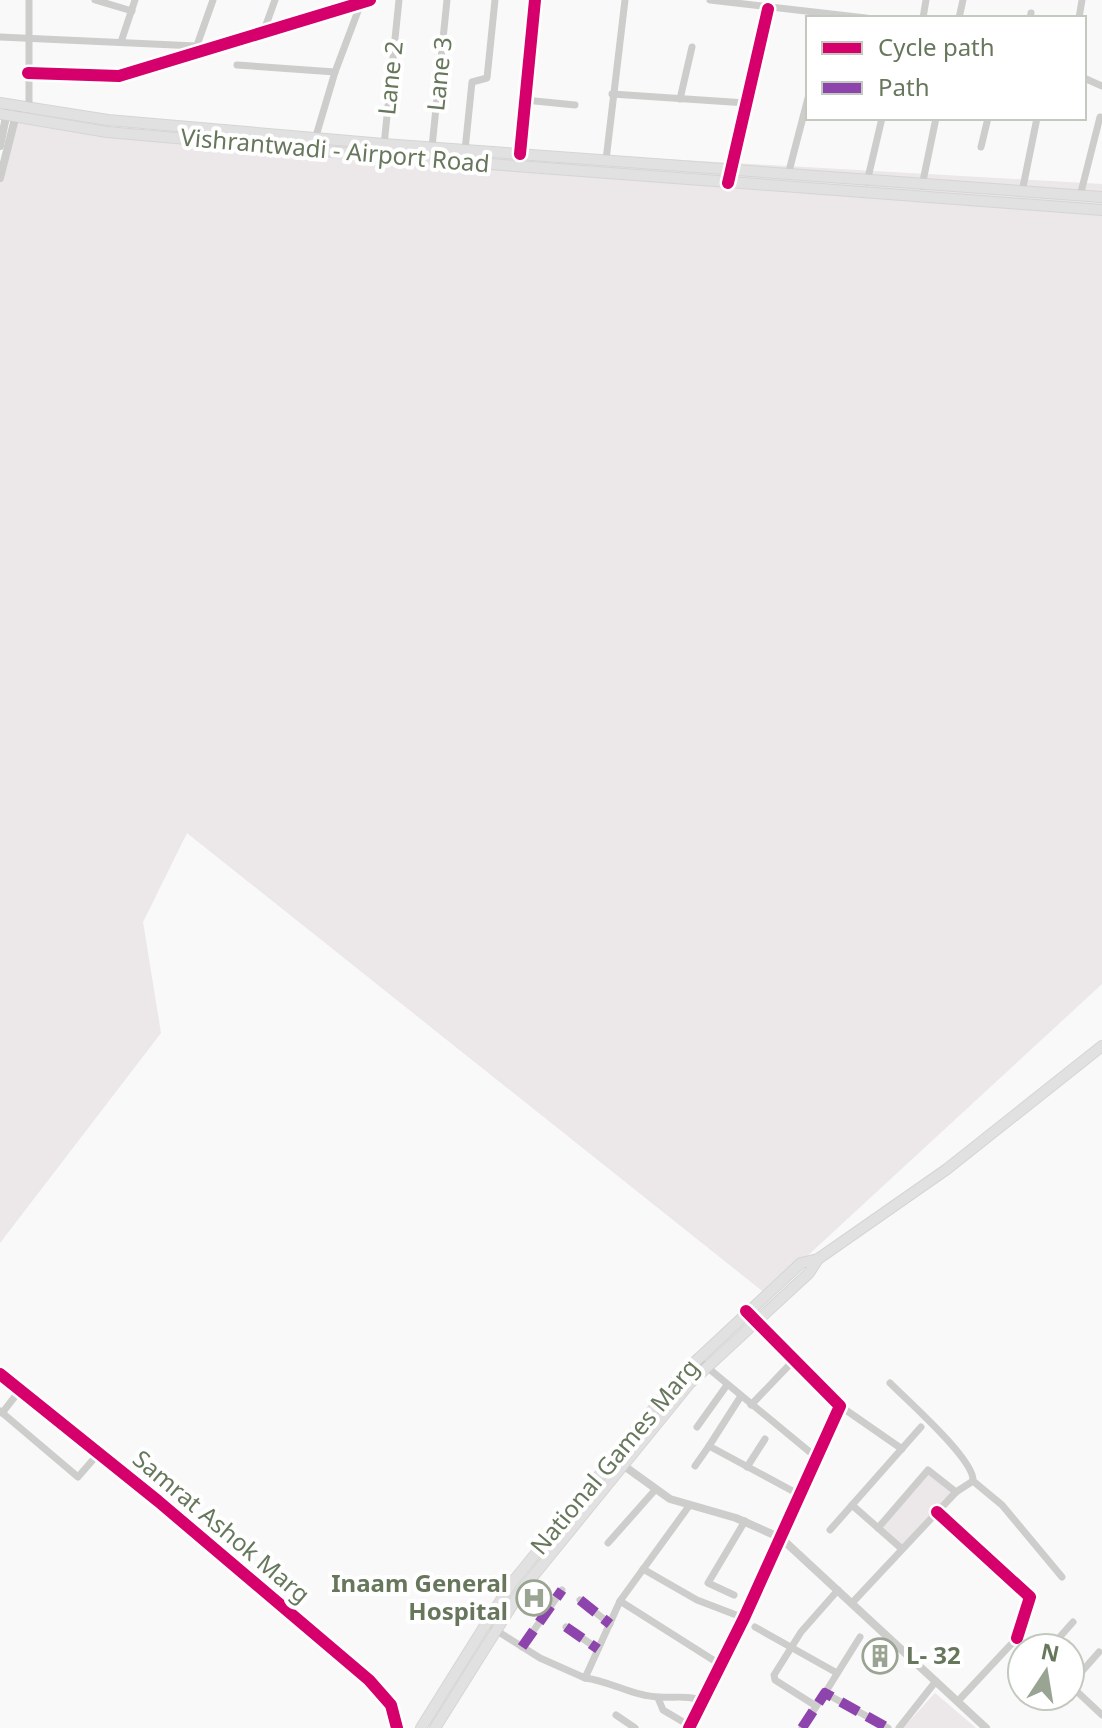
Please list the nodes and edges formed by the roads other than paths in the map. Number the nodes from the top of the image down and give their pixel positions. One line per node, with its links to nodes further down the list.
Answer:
1 (29, 0): 19 (street)
2 (95, 0): 15 (street)
3 (135, 0): 15 (street)
4 (213, 0): 22 (street)
5 (275, 0): 17 (street)
6 (399, 0): 39 (street, Lane 2)
7 (447, 0): 41 (street, Lane 3)
8 (495, 0): 43 (street)
9 (535, 0): 28 (street)
10 (625, 0): 26 (street)
11 (710, 0): 14 (street)
12 (365, 2): 13 (street); 24 (street)
13 (350, 3): 17 (street)
14 (768, 9): 16 (street); 29 (street)
15 (132, 11): 20 (street)
16 (844, 16)
17 (263, 33): 22 (street)
18 (0, 37): 19 (street)
19 (28, 38): 20 (street); 25 (street)
20 (121, 42): 22 (street)
21 (692, 47): 27 (street)
22 (195, 50): 25 (street)
23 (237, 65): 24 (street)
24 (335, 72): 38 (street)
25 (28, 73): 32 (street)
26 (612, 94): 27 (street); 46 (street)
27 (680, 99): 29 (street)
28 (525, 100): 30 (street); 44 (street)
29 (746, 103): 47 (street)
30 (575, 105)
31 (806, 106): 48 (street)
32 (11, 110): 38 (main road, Vishrantwadi - Airport Road); 40 (street); 45 (main road, Vishrantwadi - Airport Road); 49 (street)
33 (1100, 117): 54 (street)
34 (882, 120): 50 (street)
35 (936, 120): 52 (street)
36 (988, 120): 42 (street)
37 (1037, 120): 53 (street)
38 (316, 136): 39 (main road, Vishrantwadi - Airport Road)
39 (384, 144): 41 (main road, Vishrantwadi - Airport Road); 45 (street, Lane 2)
40 (0, 146)
41 (432, 147): 43 (main road, Vishrantwadi - Airport Road)
42 (981, 147)
43 (465, 150): 44 (main road, Vishrantwadi - Airport Road)
44 (520, 154): 46 (main road, Vishrantwadi - Airport Road)
45 (383, 156): 51 (main road, Vishrantwadi - Airport Road)
46 (606, 160): 47 (main road, Vishrantwadi - Airport Road)
47 (730, 171): 48 (main road, Vishrantwadi - Airport Road); 51 (street)
48 (788, 175): 50 (main road, Vishrantwadi - Airport Road)
49 (0, 178)
50 (867, 182): 52 (main road, Vishrantwadi - Airport Road)
51 (728, 183): 56 (main road, Vishrantwadi - Airport Road)
52 (922, 186): 53 (main road, Vishrantwadi - Airport Road)
53 (1022, 192): 54 (main road, Vishrantwadi - Airport Road)
54 (1080, 196): 55 (main road, Vishrantwadi - Airport Road)
55 (1102, 197)
56 (1102, 210)
57 (1102, 1046): 58 (main road, National Games Marg)
58 (818, 1259): 59 (main road, National Games Marg); 60 (main road, National Games Marg)
59 (746, 1311): 60 (street); 61 (main road, National Games Marg)
60 (755, 1320): 62 (street); 63 (main road, National Games Marg)
61 (696, 1358): 63 (street); 78 (main road, National Games Marg)
62 (794, 1360): 69 (street); 70 (street)
63 (705, 1367): 66 (street); 80 (main road, National Games Marg)
64 (0, 1374): 67 (street, Samrat Ashok Marg)
65 (890, 1383): 83 (street)
66 (727, 1385): 68 (street); 72 (street)
67 (20, 1390): 71 (street); 77 (street, Samrat Ashok Marg)
68 (741, 1396): 69 (street); 75 (street)
69 (751, 1405): 79 (street)
70 (840, 1406): 76 (street); 79 (street)
71 (1, 1412): 77 (street)
72 (697, 1427)
73 (921, 1427): 76 (street)
74 (765, 1439): 82 (street)
75 (709, 1446): 81 (street); 82 (street)
76 (902, 1449): 87 (street)
77 (98, 1454): 135 (street, Samrat Ashok Marg)
78 (613, 1458): 80 (street); 108 (main road, National Games Marg)
79 (817, 1458): 86 (street)
80 (623, 1466): 84 (street); 112 (main road, National Games Marg)
81 (695, 1466)
82 (747, 1467): 86 (street)
83 (973, 1481): 85 (street); 97 (street)
84 (655, 1490): 88 (street); 94 (street)
85 (956, 1492): 89 (street); 91 (street)
86 (800, 1495): 93 (street)
87 (852, 1505): 91 (street); 92 (street)
88 (689, 1506): 90 (street); 96 (street)
89 (937, 1512): 95 (street); 113 (street)
90 (745, 1521): 93 (street); 98 (street)
91 (878, 1528): 95 (street)
92 (830, 1530)
93 (781, 1538): 100 (street); 106 (street)
94 (608, 1543)
95 (902, 1549): 105 (street)
96 (643, 1569): 103 (street); 104 (street)
97 (1062, 1577)
98 (715, 1586): 101 (street); 104 (street)
99 (562, 1590): 116 (street)
100 (838, 1590): 105 (street); 117 (street)
101 (734, 1595)
102 (580, 1600): 109 (street)
103 (620, 1601): 109 (street); 121 (street)
104 (703, 1603): 106 (street)
105 (852, 1603): 125 (street)
106 (744, 1618): 121 (street)
107 (1073, 1622): 114 (street)
108 (484, 1623): 112 (street); 136 (main road, National Games Marg)
109 (610, 1624): 118 (street)
110 (566, 1627): 118 (street)
111 (755, 1627): 117 (street)
112 (495, 1630): 116 (street); 137 (main road, National Games Marg)
113 (1019, 1632)
114 (1064, 1632)
115 (860, 1637): 123 (street)
116 (522, 1647): 124 (street)
117 (792, 1647): 123 (street); 131 (street)
118 (598, 1649): 124 (street)
119 (1006, 1650): 130 (street)
120 (1099, 1652): 122 (street)
121 (721, 1665): 129 (street)
122 (1086, 1667)
123 (837, 1673): 126 (street)
124 (585, 1678): 127 (street)
125 (936, 1681): 130 (street); 141 (street)
126 (825, 1693): 131 (street); 140 (street)
127 (658, 1698): 129 (street); 134 (street)
128 (1086, 1700): 133 (street)
129 (704, 1701): 134 (street)
130 (958, 1701): 142 (street)
131 (816, 1706): 139 (street)
132 (616, 1715): 138 (street)
133 (1102, 1715)
134 (690, 1727)
135 (397, 1728)
136 (421, 1728)
137 (435, 1728)
138 (635, 1728)
139 (802, 1728)
140 (888, 1728)
141 (899, 1728)
142 (986, 1728)

